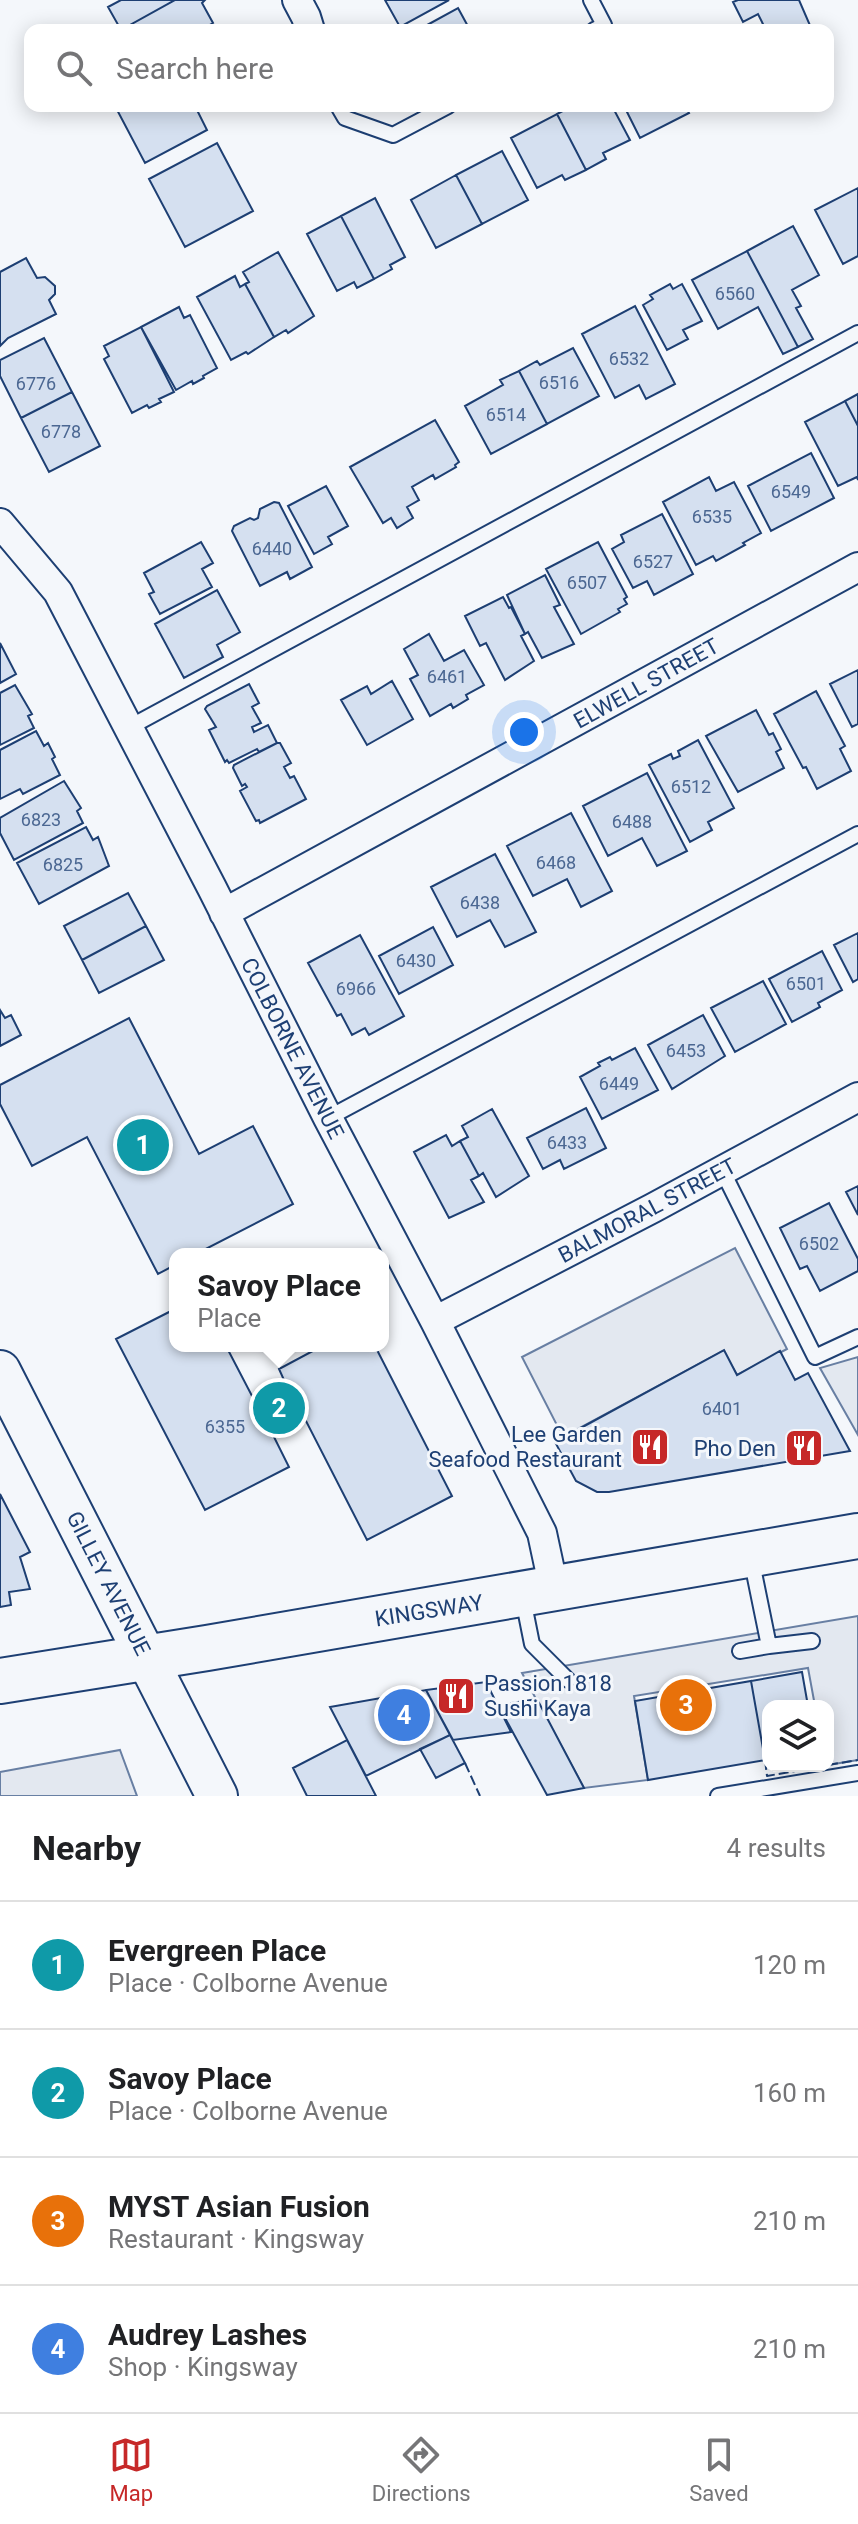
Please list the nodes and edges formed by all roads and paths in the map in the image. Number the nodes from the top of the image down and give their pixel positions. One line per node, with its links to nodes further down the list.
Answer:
1 (297, 0): 3 (street)
2 (591, 0): 4 (lane)
3 (308, 24)
4 (603, 24)
5 (342, 112): 6 (lane)
6 (437, 112)
7 (858, 333): 10 (lane)
8 (0, 523): 10 (street, COLBORNE AVENUE)
9 (858, 567): 12 (street, ELWELL STREET)
10 (128, 728): 12 (street, COLBORNE AVENUE)
11 (858, 834): 14 (lane)
12 (224, 913): 14 (street, COLBORNE AVENUE)
13 (858, 1097): 15 (street, BALMORAL STREET)
14 (328, 1118): 16 (street, COLBORNE AVENUE)
15 (722, 1170): 16 (street, BALMORAL STREET); 17 (lane)
16 (435, 1321): 21 (street, COLBORNE AVENUE)
17 (858, 1337)
18 (0, 1371): 25 (street, GILLEY AVENUE)
19 (858, 1536): 20 (main road, KINGSWAY)
20 (750, 1554): 21 (main road, KINGSWAY); 23 (lane)
21 (538, 1592): 25 (main road, KINGSWAY); 26 (lane)
22 (812, 1641): 23 (lane)
23 (769, 1646): 24 (lane)
24 (740, 1651)
25 (147, 1658): 27 (main road, KINGSWAY); 29 (street, GILLEY AVENUE)
26 (568, 1680)
27 (0, 1681)
28 (858, 1773): 30 (lane)
29 (217, 1796)
30 (718, 1796)

